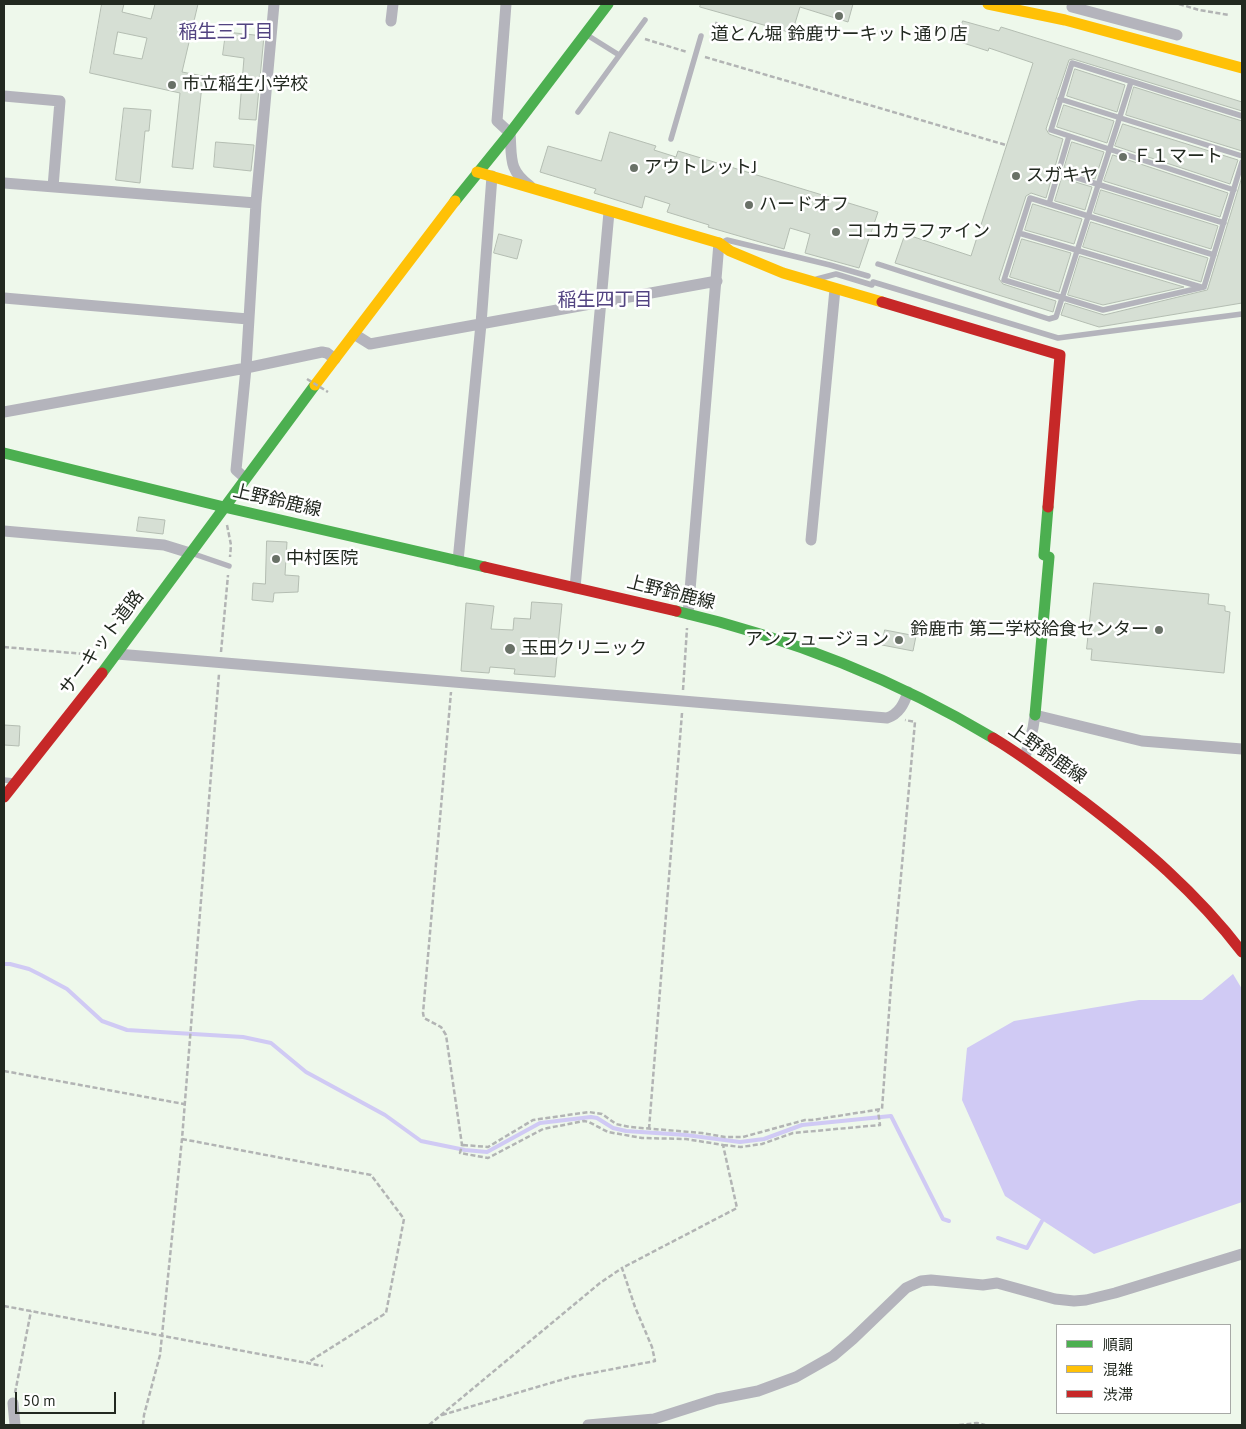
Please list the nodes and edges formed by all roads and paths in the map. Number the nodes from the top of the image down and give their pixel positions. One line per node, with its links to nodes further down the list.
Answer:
1 (274, 4): 40 (street)
2 (393, 4): 11 (street)
3 (506, 4): 25 (street)
4 (608, 4): 12 (street, サーキット道路)
5 (988, 4): 10 (street)
6 (1179, 4): 8 (path)
7 (1074, 6): 10 (street); 13 (street)
8 (1229, 15)
9 (645, 20): 17 (lane)
10 (1065, 20): 18 (street)
11 (391, 21)
12 (586, 34): 17 (lane); 25 (street, サーキット道路)
13 (1178, 35)
14 (701, 36): 16 (lane)
15 (645, 40): 16 (path)
16 (696, 54): 27 (lane); 28 (path)
17 (619, 55): 22 (lane)
18 (1242, 68)
19 (1131, 82): 21 (lane); 23 (lane); 24 (lane)
20 (4, 96): 37 (street)
21 (1060, 99): 24 (lane); 26 (lane)
22 (578, 112)
23 (1242, 116)
24 (1120, 118): 29 (lane); 30 (lane)
25 (510, 133): 32 (street, サーキット道路); 38 (street)
26 (1069, 136): 29 (lane); 33 (lane)
27 (671, 139)
28 (1006, 145)
29 (1110, 150): 36 (lane); 39 (lane)
30 (1242, 156)
31 (1242, 162): 39 (lane)
32 (477, 172): 34 (street); 61 (street, サーキット道路)
33 (1058, 172): 36 (lane); 41 (lane)
34 (492, 176): 38 (street); 60 (street)
35 (4, 183): 37 (street)
36 (1099, 184): 43 (lane); 44 (lane)
37 (53, 187): 40 (street)
38 (536, 190): 42 (street)
39 (1234, 190): 44 (lane)
40 (256, 203): 59 (street)
41 (1049, 204): 43 (lane); 45 (lane)
42 (609, 212): 46 (street); 57 (street)
43 (1089, 216): 47 (lane); 48 (lane)
44 (1224, 223): 48 (lane)
45 (1019, 233): 47 (lane); 55 (lane)
46 (719, 243): 50 (lane); 51 (street); 52 (street)
47 (1078, 251): 53 (lane); 55 (lane)
48 (1214, 255): 53 (lane)
49 (878, 264): 55 (lane)
50 (868, 276)
51 (717, 281): 57 (street); 76 (street)
52 (814, 282): 54 (street); 58 (lane)
53 (1204, 287): 55 (lane)
54 (835, 289): 71 (street); 85 (street)
55 (1063, 297)
56 (4, 298): 59 (street)
57 (601, 301): 60 (street); 75 (street)
58 (1242, 314)
59 (248, 319): 63 (street)
60 (481, 324): 61 (street); 73 (street)
61 (354, 334): 62 (street, サーキット道路)
62 (335, 359): 63 (street); 68 (street, サーキット道路)
63 (246, 368): 66 (street); 68 (street)
64 (308, 379): 65 (path, bridge)
65 (328, 392)
66 (4, 412)
67 (4, 453): 69 (street, 上野鈴鹿線)
68 (245, 478): 69 (street, サーキット道路)
69 (224, 507): 72 (street, サーキット道路); 73 (street, 上野鈴鹿線); 74 (path)
70 (4, 531): 72 (street)
71 (811, 540)
72 (190, 553): 74 (lane); 78 (street, サーキット道路)
73 (458, 561): 75 (street, 上野鈴鹿線)
74 (229, 566): 80 (path)
75 (576, 588): 76 (street, 上野鈴鹿線)
76 (688, 614): 82 (street, 上野鈴鹿線); 83 (path)
77 (4, 647): 79 (path)
78 (118, 654): 80 (street); 89 (street, サーキット道路)
79 (96, 655)
80 (220, 663): 81 (street); 93 (path)
81 (451, 683): 83 (street); 98 (path)
82 (908, 692): 84 (street); 87 (street, 上野鈴鹿線)
83 (683, 700): 84 (street); 95 (path)
84 (896, 713): 94 (path)
85 (1035, 714): 86 (street); 87 (street)
86 (1242, 749)
87 (1025, 757): 91 (street, 上野鈴鹿線)
88 (4, 780): 89 (lane)
89 (16, 781): 90 (street, サーキット道路)
90 (4, 797)
91 (1242, 952)
92 (4, 1071): 93 (path)
93 (184, 1104): 96 (path)
94 (878, 1111): 95 (path); 97 (path)
95 (649, 1129): 98 (path)
96 (182, 1139): 103 (path); 104 (path)
97 (723, 1145): 98 (path); 100 (path)
98 (462, 1146)
99 (1242, 1254): 111 (street)
100 (622, 1268): 107 (path); 107 (path)
101 (4, 1306): 102 (path)
102 (31, 1311): 103 (path); 106 (path)
103 (161, 1335): 104 (path); 109 (path)
104 (307, 1363): 105 (path)
105 (323, 1366)
106 (13, 1404): 108 (street)
107 (442, 1415): 110 (path)
108 (15, 1425)
109 (143, 1425)
110 (430, 1425)
111 (588, 1425)
112 (959, 1425): 113 (path)
113 (985, 1425)

